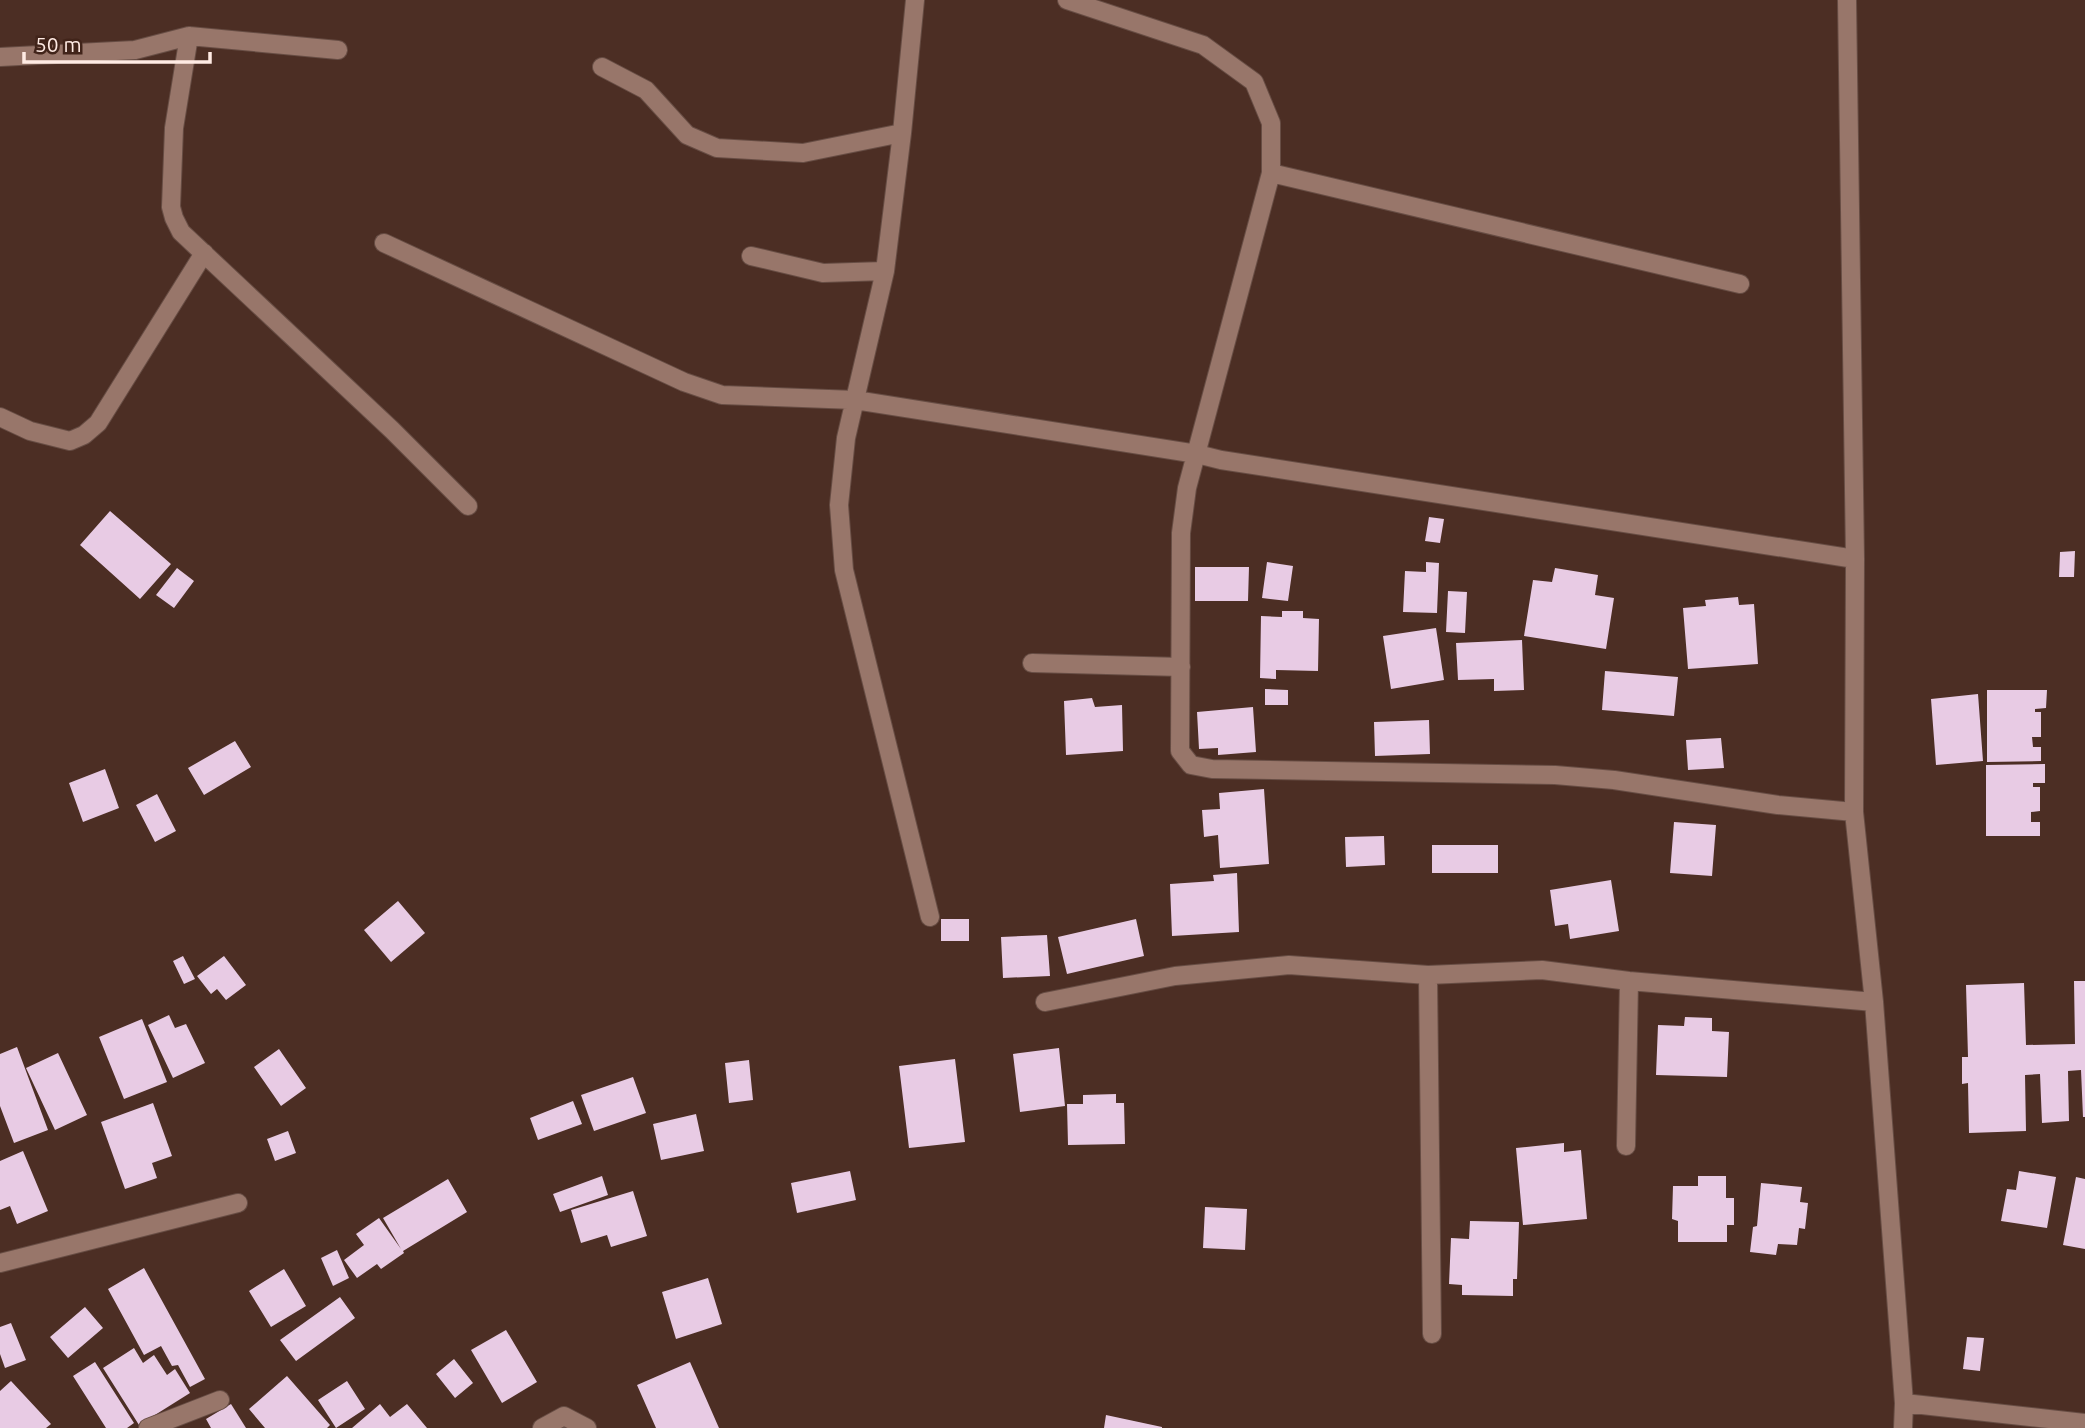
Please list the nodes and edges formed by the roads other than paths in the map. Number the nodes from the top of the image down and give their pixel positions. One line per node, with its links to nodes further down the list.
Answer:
1 (915, 0): 8 (street)
2 (1067, 0): 9 (street)
3 (1847, 0): 19 (street)
4 (189, 36): 5 (street); 6 (street); 11 (street)
5 (338, 50)
6 (0, 57)
7 (602, 66): 8 (street)
8 (902, 133): 13 (street)
9 (1271, 173): 14 (street); 17 (street)
10 (384, 243): 15 (street)
11 (204, 253): 16 (street); 18 (street)
12 (751, 256): 13 (street)
13 (885, 271): 15 (street)
14 (1740, 284)
15 (855, 400): 17 (street); 23 (street)
16 (0, 417)
17 (1197, 454): 19 (street); 21 (street)
18 (468, 506)
19 (1855, 559): 22 (street)
20 (1032, 663): 21 (street)
21 (1181, 667): 22 (street)
22 (1854, 812): 27 (street)
23 (930, 918)
24 (1428, 975): 25 (street); 26 (street); 31 (street)
25 (1629, 981): 27 (street); 28 (street)
26 (1045, 1002)
27 (1874, 1002): 33 (street)
28 (1626, 1146)
29 (239, 1203): 30 (street)
30 (0, 1263)
31 (1432, 1334)
32 (220, 1400): 35 (street)
33 (1904, 1403): 34 (street); 38 (street)
34 (2085, 1423)
35 (148, 1428)
36 (542, 1428): 37 (street)
37 (587, 1428)
38 (1903, 1428)

